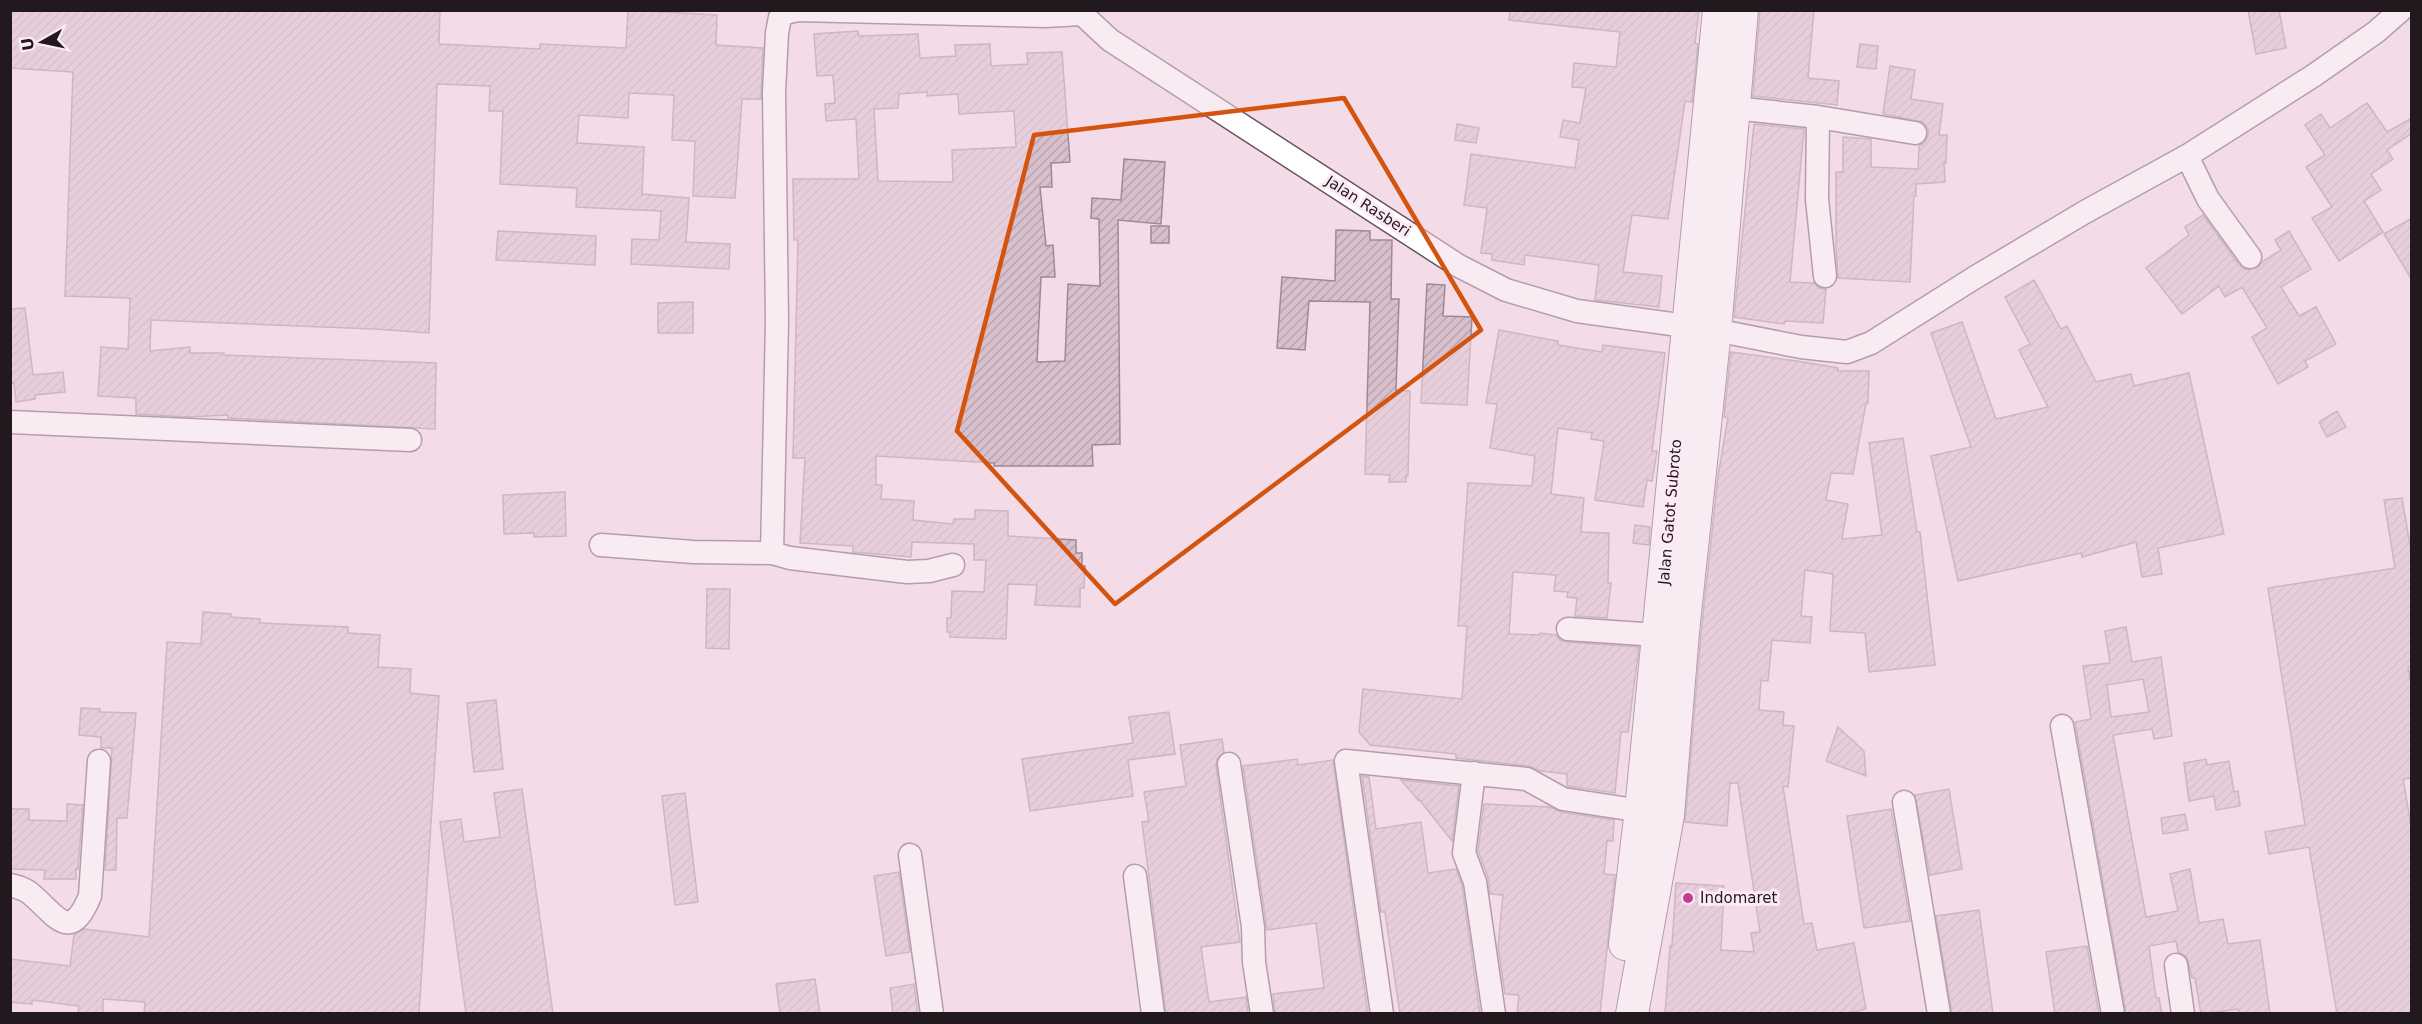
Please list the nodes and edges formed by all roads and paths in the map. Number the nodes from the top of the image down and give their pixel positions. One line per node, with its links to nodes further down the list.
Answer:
1 (797, 10): 5 (street); 16 (street)
2 (1719, 10): 12 (main road, Jalan Gatot Subroto)
3 (1743, 10): 6 (main road)
4 (2401, 10): 9 (street, Jalan Rasberi)
5 (1082, 12): 12 (street, Jalan Rasberi)
6 (1734, 108): 7 (street); 12 (main road)
7 (1818, 117): 8 (street); 11 (street)
8 (1915, 133)
9 (2187, 156): 10 (street); 12 (street, Jalan Rasberi)
10 (2250, 257)
11 (1826, 276)
12 (1702, 328): 19 (main road, Jalan Gatot Subroto); 25 (main road)
13 (10, 422): 14 (street)
14 (410, 440)
15 (601, 545): 16 (street)
16 (772, 554): 17 (street)
17 (953, 565)
18 (1568, 629): 19 (street)
19 (1658, 636): 25 (main road, Jalan Gatot Subroto)
20 (2062, 726): 37 (street)
21 (99, 761): 28 (street)
22 (1229, 764): 33 (street)
23 (1474, 773): 25 (street); 34 (street); 35 (street)
24 (1904, 802): 36 (street)
25 (1655, 813): 30 (main road, Jalan Gatot Subroto)
26 (910, 855): 31 (street)
27 (1135, 876): 32 (street)
28 (10, 885)
29 (2176, 965): 38 (street)
30 (1624, 1012)
31 (932, 1014)
32 (1154, 1014)
33 (1262, 1014)
34 (1382, 1014)
35 (1494, 1014)
36 (1939, 1014)
37 (2113, 1014)
38 (2183, 1014)

